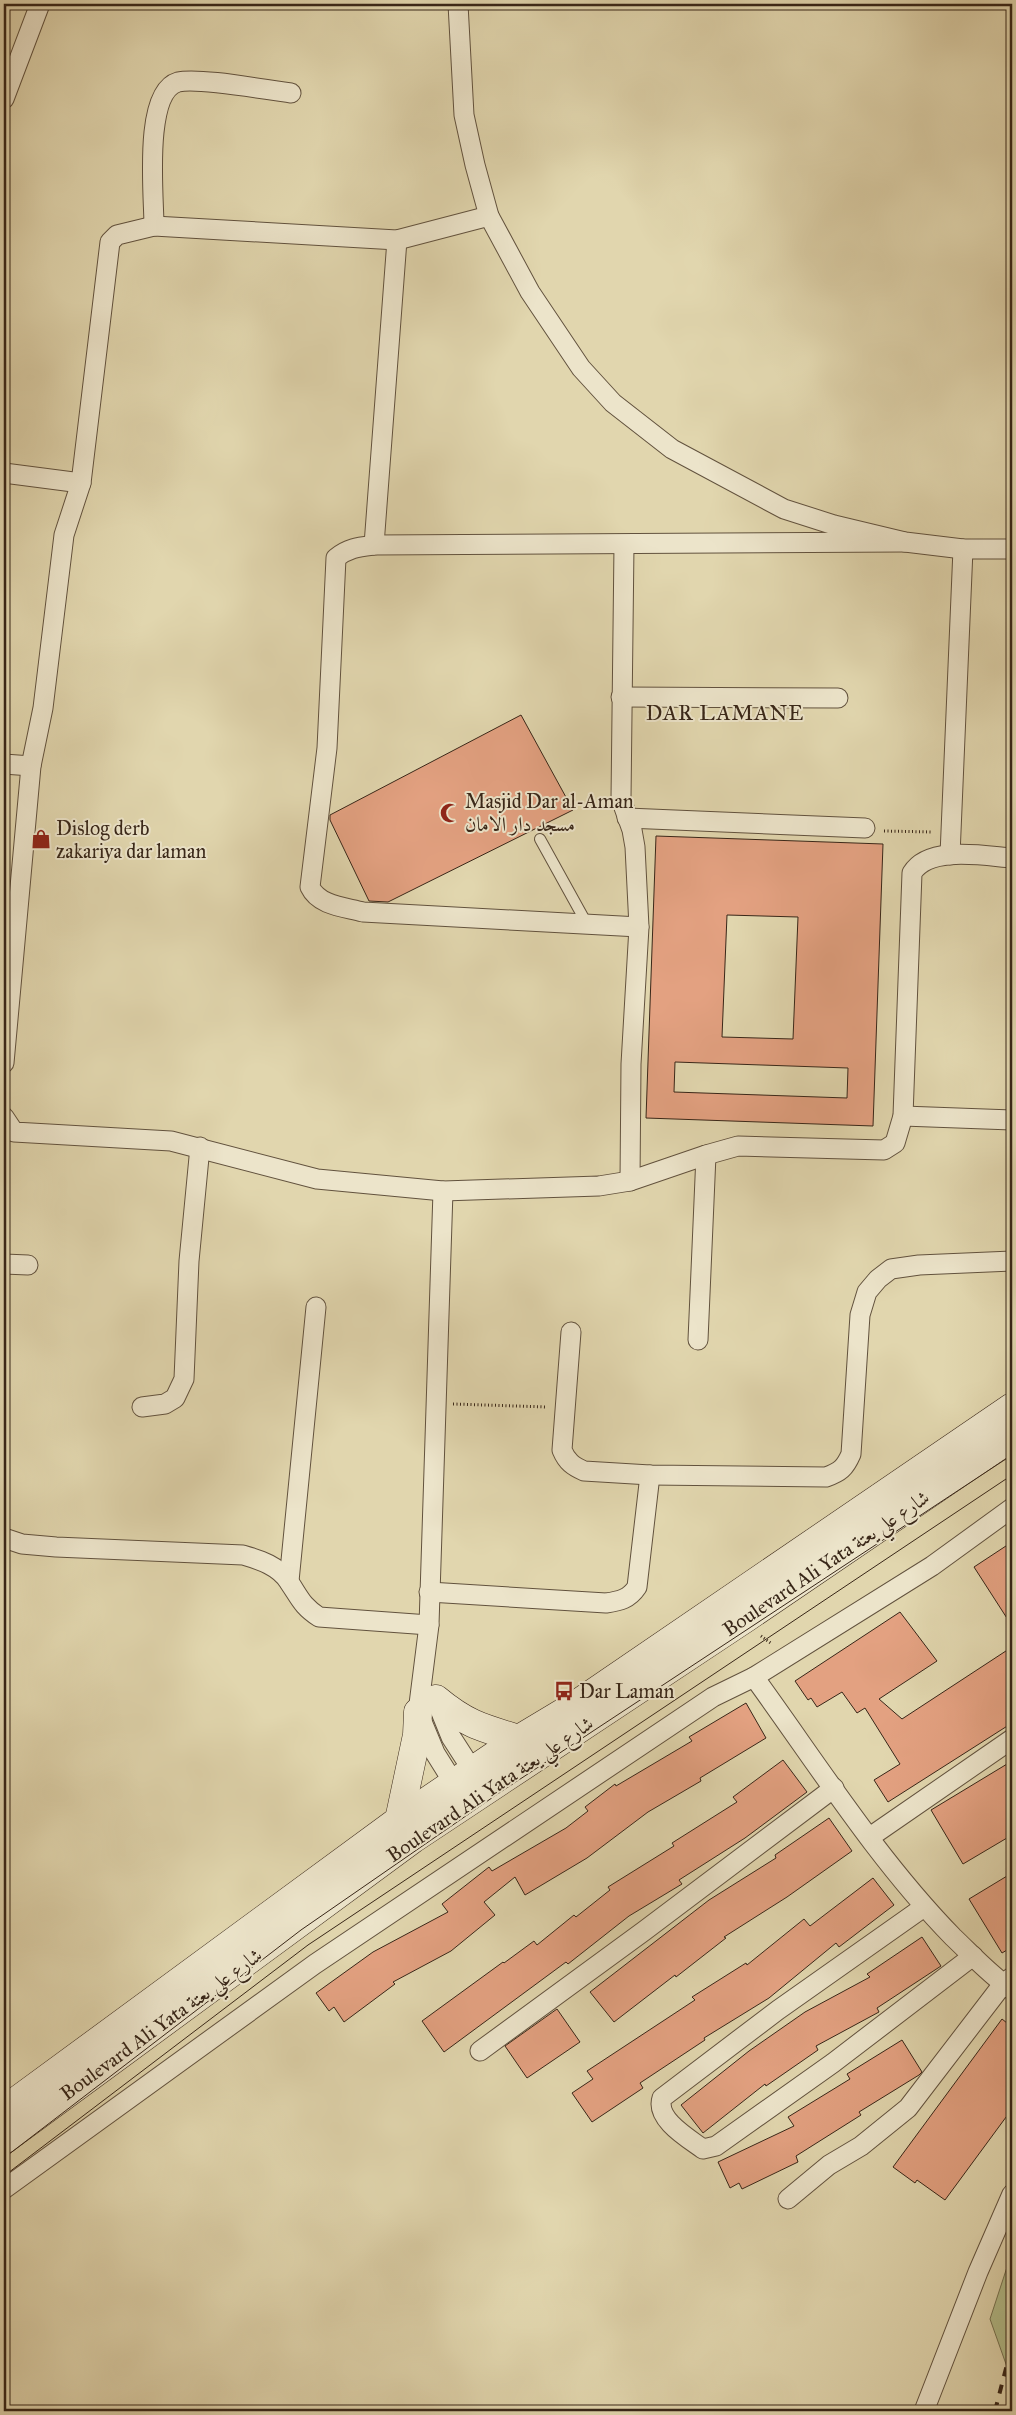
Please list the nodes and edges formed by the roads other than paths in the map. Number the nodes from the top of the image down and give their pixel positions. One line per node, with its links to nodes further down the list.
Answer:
1 (40, 4): 4 (street)
2 (458, 4): 5 (street)
3 (291, 93): 6 (street)
4 (4, 99)
5 (489, 216): 7 (street); 10 (street)
6 (154, 226): 7 (street); 9 (street)
7 (397, 240): 11 (street)
8 (4, 474): 9 (street)
9 (80, 483): 18 (street)
10 (905, 542): 12 (street); 13 (street)
11 (374, 545): 12 (street); 24 (street)
12 (624, 545): 15 (street)
13 (963, 549): 14 (street); 22 (street)
14 (1012, 549)
15 (622, 697): 16 (street); 19 (street)
16 (838, 698)
17 (4, 764): 18 (street)
18 (32, 766): 26 (street)
19 (627, 818): 20 (street); 25 (street)
20 (864, 828)
21 (540, 839): 24 (lane)
22 (950, 855): 23 (street); 27 (street)
23 (1012, 858)
24 (587, 924): 25 (street)
25 (639, 927): 32 (street)
26 (4, 1063)
27 (903, 1116): 29 (street); 31 (street)
28 (4, 1117): 30 (street)
29 (1012, 1120)
30 (200, 1147): 33 (street); 40 (street)
31 (706, 1155): 32 (street); 39 (street)
32 (630, 1181): 33 (street)
33 (443, 1191): 47 (street)
34 (1012, 1262): 43 (street)
35 (4, 1264): 36 (street)
36 (28, 1265)
37 (316, 1307): 46 (street)
38 (571, 1332): 43 (street)
39 (698, 1340)
40 (142, 1407)
41 (1012, 1407): 51 (main road, Boulevard Ali Yata شارع علي يعتة)
42 (1012, 1437): 53 (main road, Boulevard Ali Yata شارع علي يعتة)
43 (650, 1475): 47 (street)
44 (1012, 1508): 49 (street, Boulevard Ali Yata شارع علي يعتة)
45 (4, 1538): 46 (street)
46 (288, 1581): 48 (street)
47 (429, 1592): 48 (street)
48 (429, 1625): 50 (street)
49 (754, 1677): 54 (street); 63 (street, Boulevard Ali Yata شارع علي يعتة)
50 (426, 1696): 51 (main road); 53 (street); 55 (main road)
51 (519, 1739): 53 (main road, Boulevard Ali Yata شارع علي يعتة)
52 (1012, 1739): 56 (street)
53 (469, 1786): 55 (main road, Boulevard Ali Yata شارع علي يعتة); 62 (main road, Boulevard Ali Yata شارع علي يعتة)
54 (834, 1788): 56 (street); 60 (street)
55 (399, 1820): 61 (main road, Boulevard Ali Yata شارع علي يعتة)
56 (870, 1837): 57 (street)
57 (924, 1907): 58 (street); 58 (street)
58 (973, 1956): 59 (street)
59 (1009, 1984): 65 (street)
60 (480, 2051)
61 (4, 2110)
62 (4, 2140)
63 (4, 2189)
64 (1012, 2194): 66 (street)
65 (788, 2199)
66 (924, 2411)

